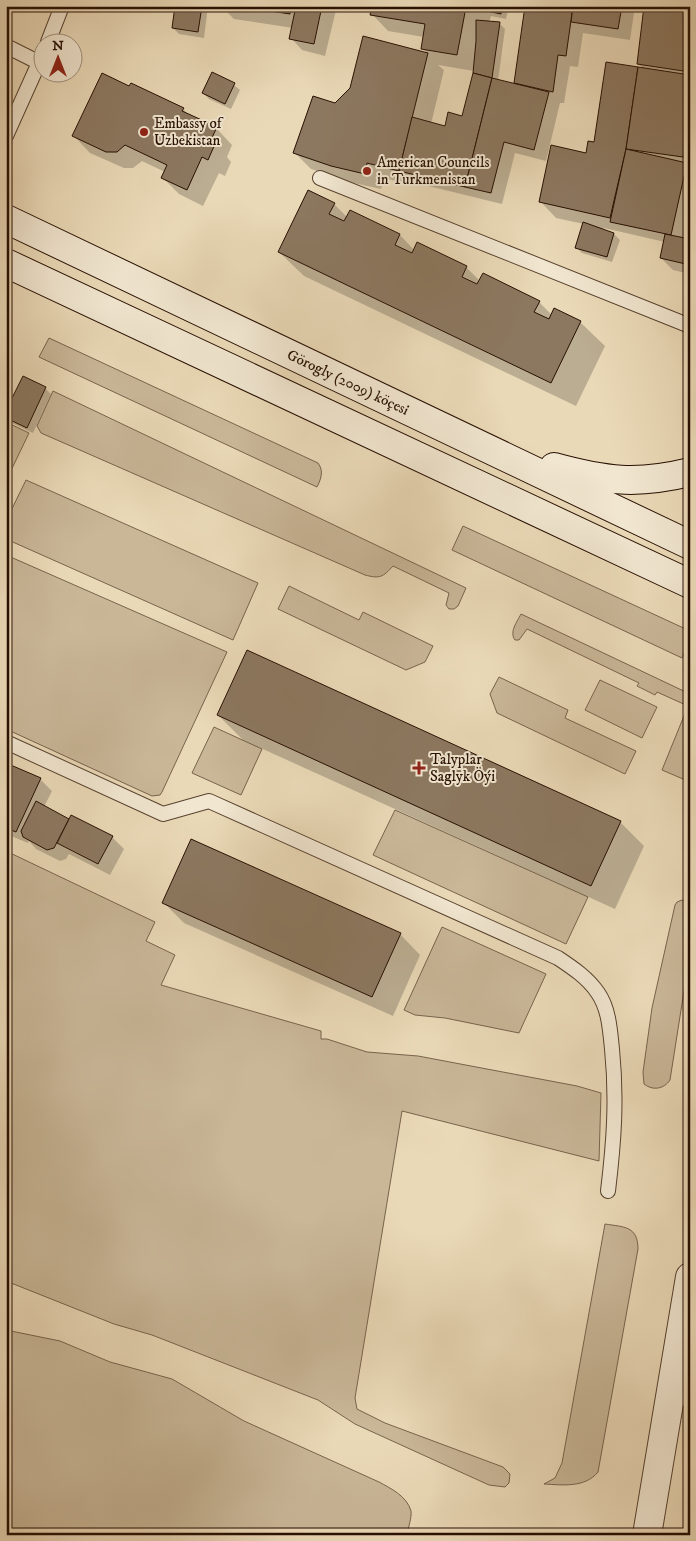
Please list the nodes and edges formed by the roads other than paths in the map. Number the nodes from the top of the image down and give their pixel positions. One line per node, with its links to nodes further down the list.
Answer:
1 (62, 6): 2 (lane)
2 (52, 32)
3 (6, 46): 4 (lane)
4 (32, 56)
5 (32, 79): 6 (lane)
6 (6, 136)
7 (320, 178): 10 (lane)
8 (6, 220): 11 (main road, Görogly (2009) köçesi)
9 (6, 263): 14 (main road)
10 (690, 326)
11 (482, 447): 12 (main road); 13 (main road, Görogly (2009) köçesi)
12 (690, 472)
13 (690, 545)
14 (690, 584)
15 (6, 742): 16 (lane)
16 (608, 1191)
17 (690, 1277): 18 (main road)
18 (680, 1398): 19 (main road)
19 (647, 1535)

